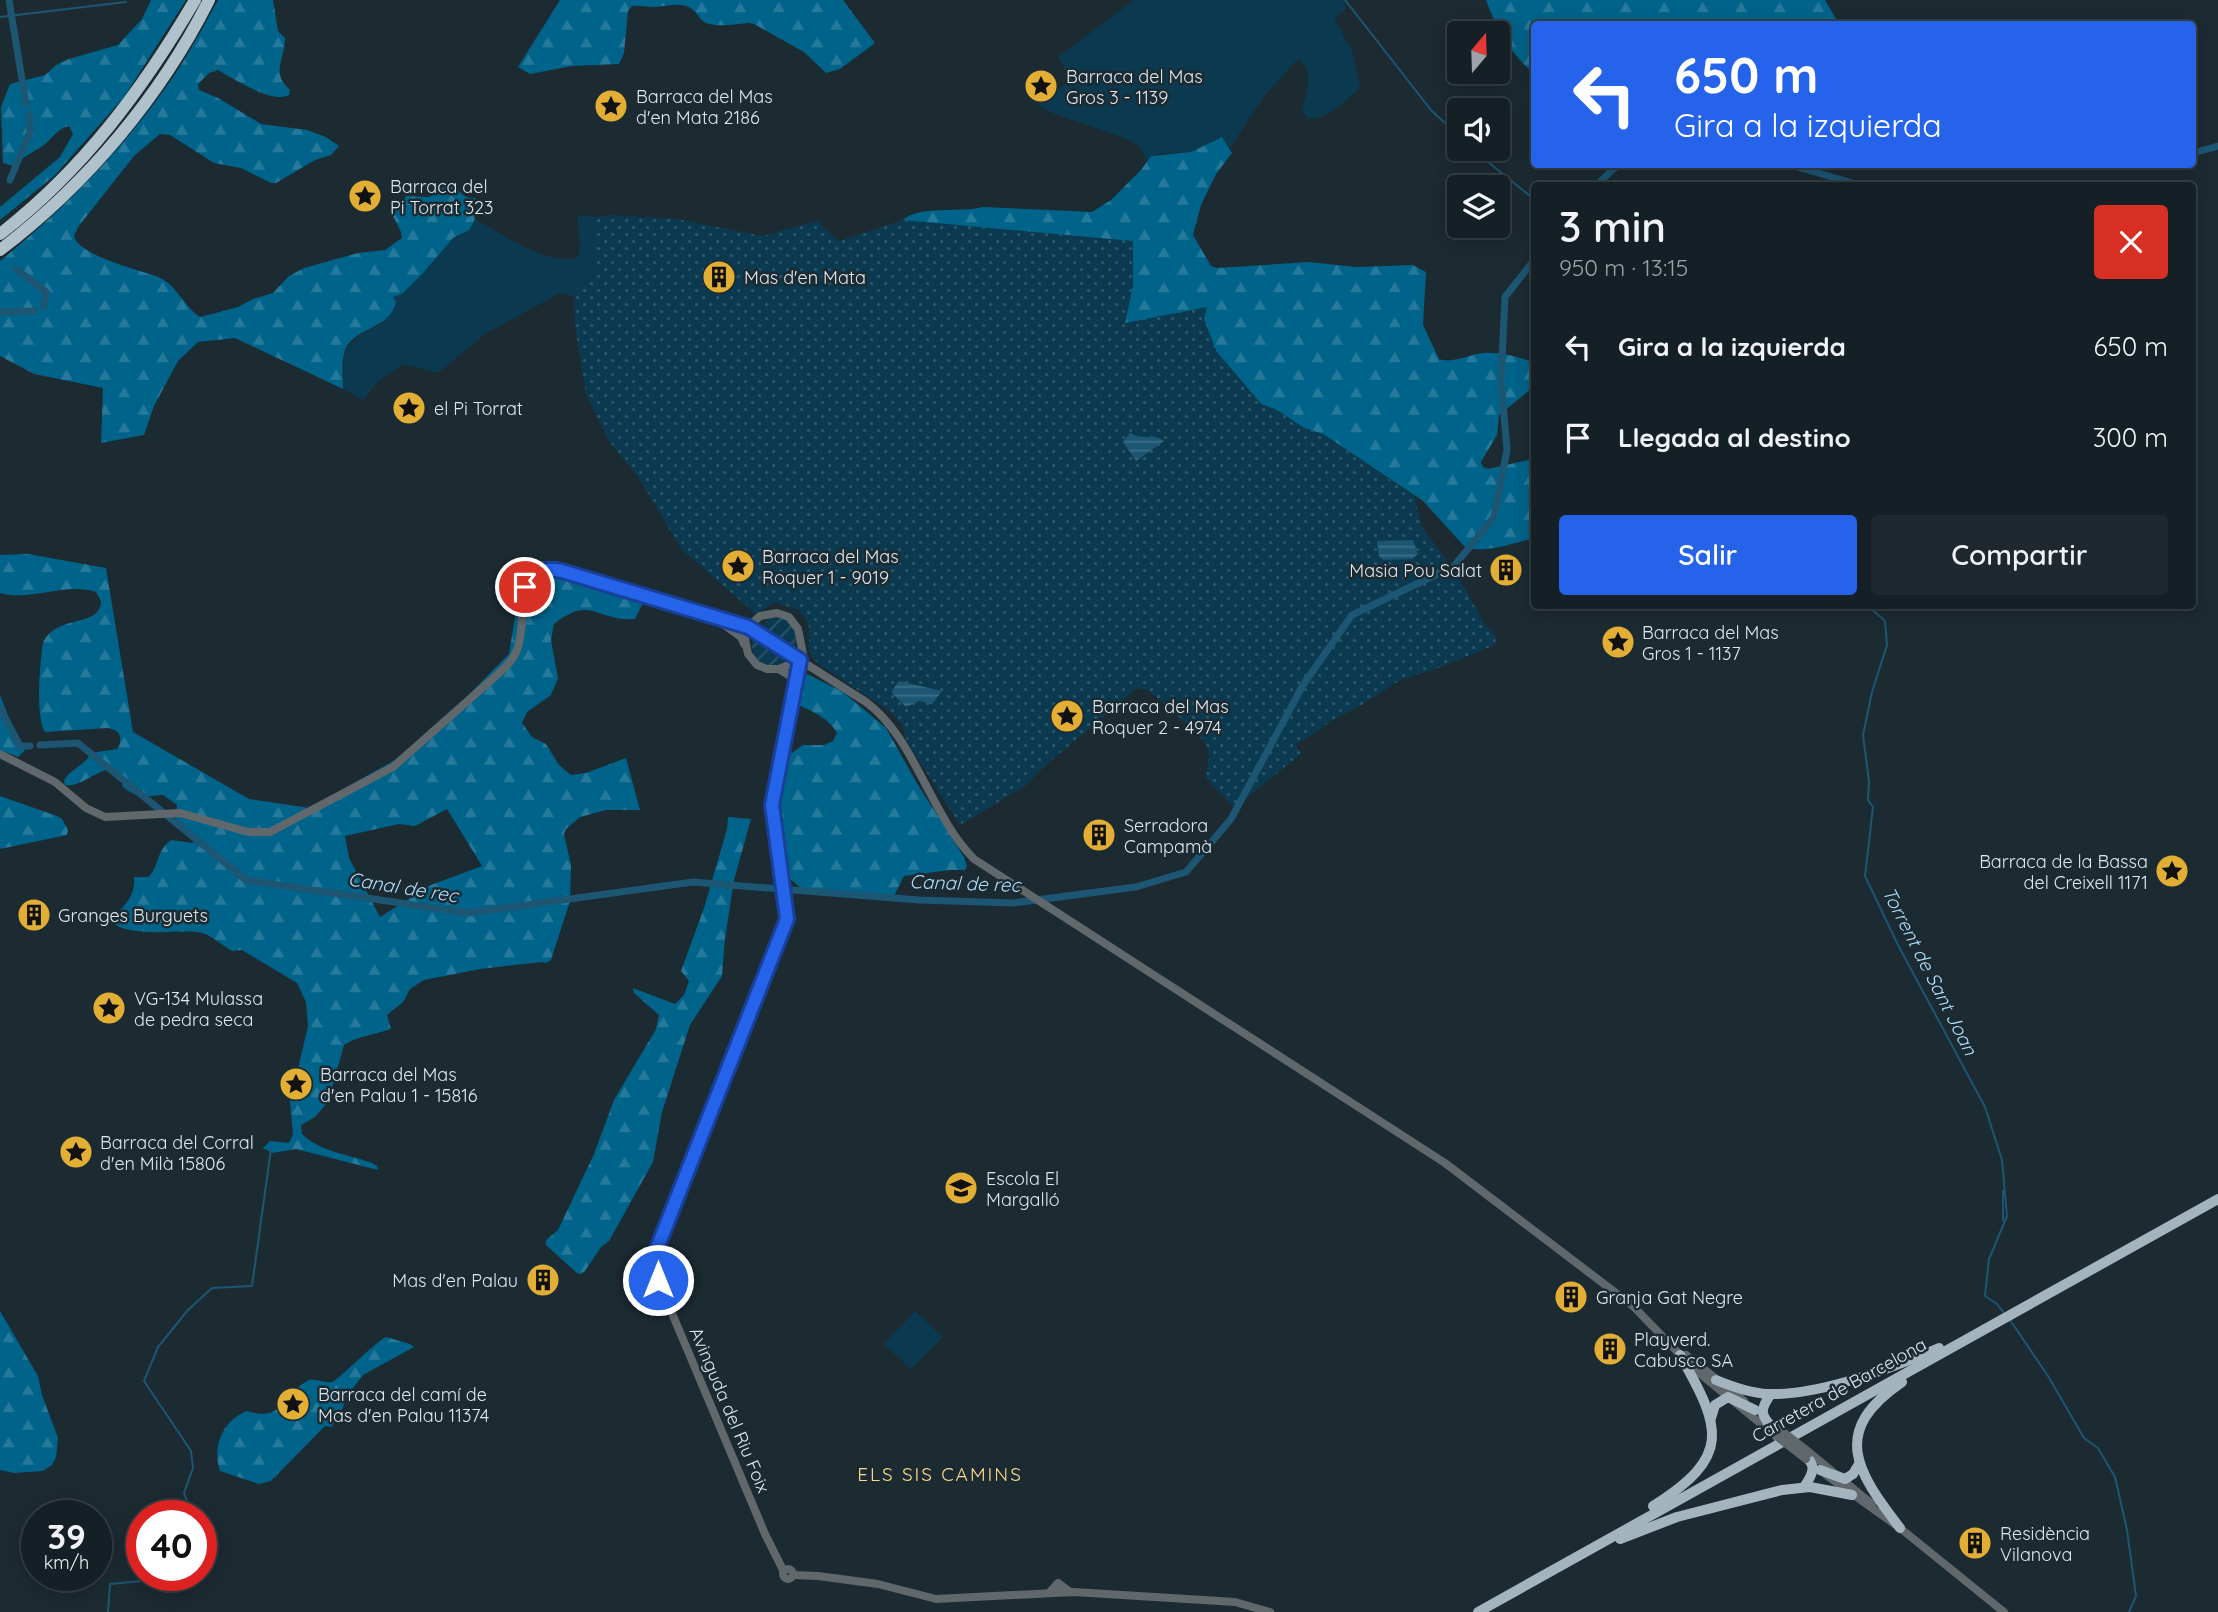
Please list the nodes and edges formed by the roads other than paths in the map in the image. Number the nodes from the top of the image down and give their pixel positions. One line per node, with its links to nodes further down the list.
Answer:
1 (195, 0): 3 (highway)
2 (209, 0): 4 (highway)
3 (0, 234)
4 (0, 250)
5 (709, 616): 6 (street); 7 (street); 11 (street)
6 (748, 627): 7 (street); 8 (street); 8 (street)
7 (745, 648): 9 (street)
8 (800, 660): 9 (street); 10 (street, Avinguda del Riu Foix); 14 (street)
9 (779, 669): 10 (street)
10 (795, 679): 31 (street, Avinguda del Riu Foix)
11 (0, 754)
12 (2218, 1199): 13 (highway, Carretera de Barcelona)
13 (1997, 1322): 17 (highway); 24 (highway); 30 (highway, Carretera de Barcelona)
14 (1665, 1337): 15 (street); 16 (street)
15 (1680, 1355): 18 (street); 20 (highway)
16 (1716, 1380): 17 (highway); 19 (street)
17 (1772, 1394): 19 (highway)
18 (1728, 1397): 19 (highway); 20 (highway); 21 (street)
19 (1760, 1414): 21 (highway)
20 (1711, 1419): 30 (highway)
21 (1777, 1433): 22 (street, bridge); 23 (street, bridge)
22 (1795, 1441): 23 (highway)
23 (1812, 1462): 25 (highway); 25 (street); 26 (highway); 27 (street)
24 (1859, 1464): 25 (highway); 29 (highway)
25 (1841, 1478): 28 (street)
26 (1804, 1487): 27 (highway); 30 (highway)
27 (1852, 1495): 28 (street)
28 (1886, 1518): 29 (street)
29 (1900, 1528): 33 (street)
30 (1575, 1558): 32 (highway, Carretera de Barcelona)
31 (1270, 1612)
32 (1478, 1612)
33 (2004, 1612)

